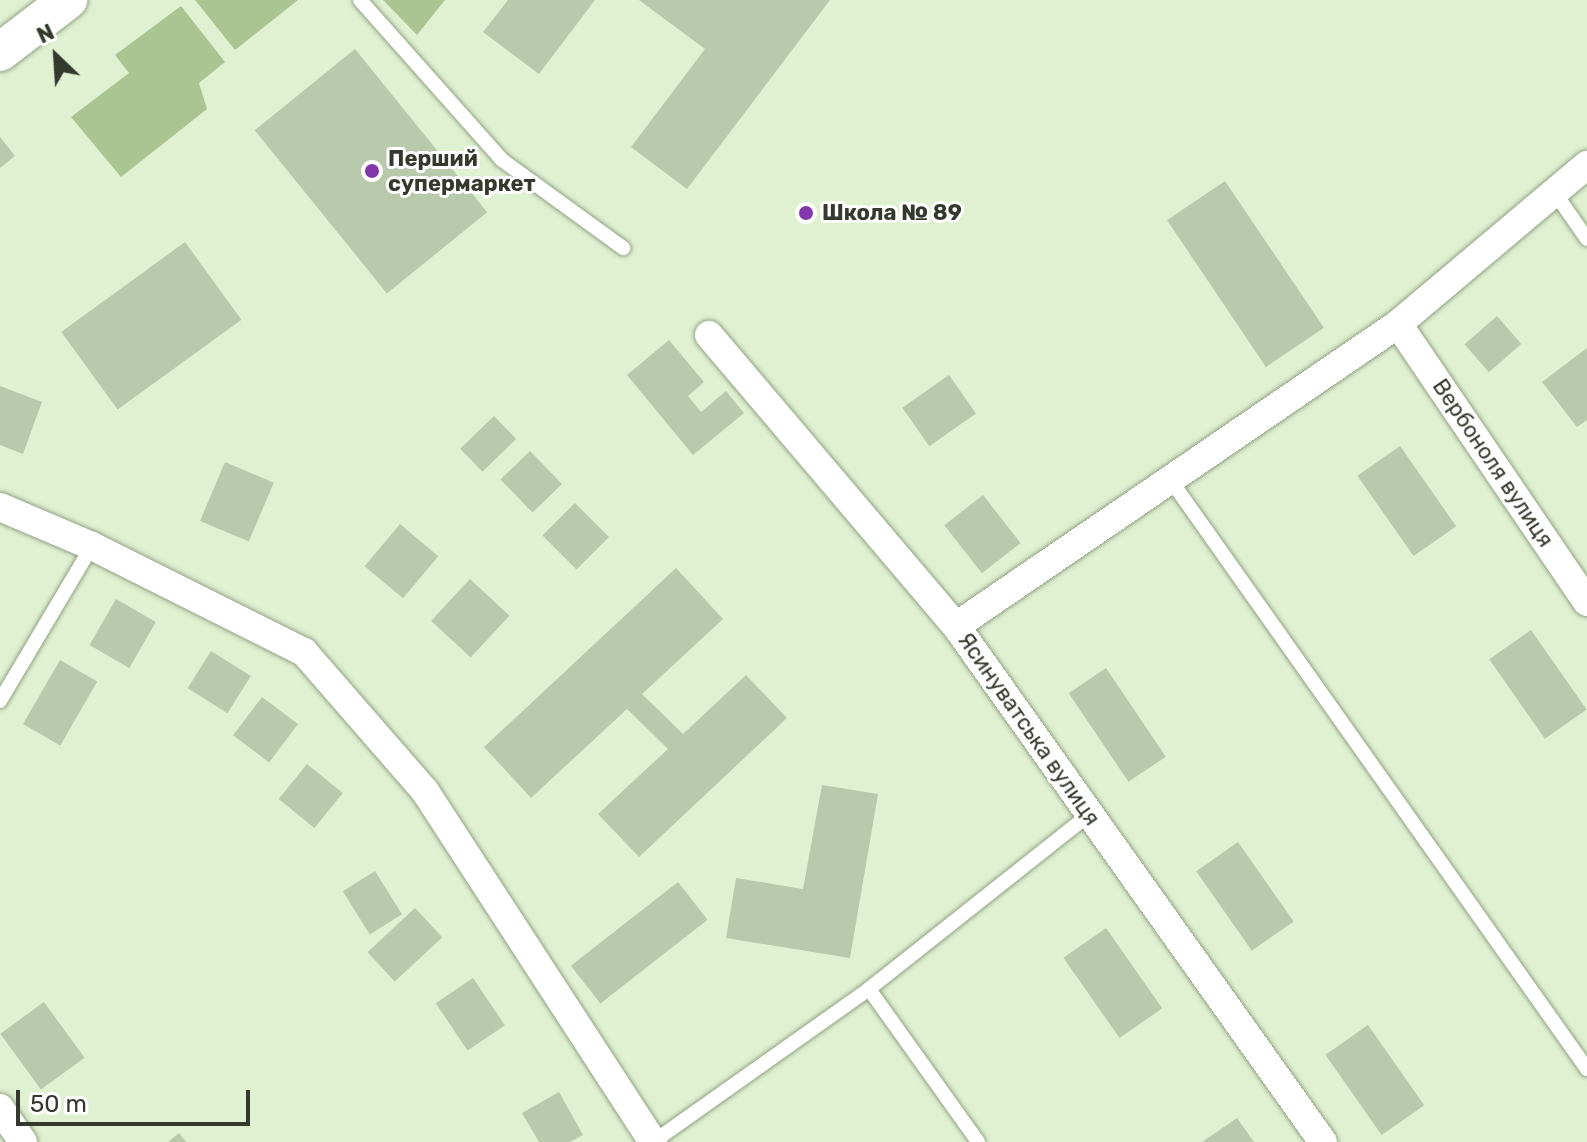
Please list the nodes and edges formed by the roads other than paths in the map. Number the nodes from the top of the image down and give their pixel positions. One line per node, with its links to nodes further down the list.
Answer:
1 (68, 0): 3 (main road)
2 (360, 0): 7 (lane)
3 (0, 52)
4 (1587, 165): 5 (street)
5 (1555, 193): 6 (lane); 8 (street)
6 (1587, 239)
7 (623, 248)
8 (1398, 324): 10 (street); 13 (street, Вербоноля вулиця)
9 (709, 335): 14 (street, Ясинуватська вулиця)
10 (1172, 482): 14 (street); 18 (lane)
11 (0, 507): 12 (street)
12 (92, 546): 15 (lane); 21 (street)
13 (1587, 602)
14 (956, 626): 16 (street, Ясинуватська вулиця)
15 (0, 701)
16 (1090, 814): 17 (lane); 23 (street, Ясинуватська вулиця)
17 (869, 989): 21 (lane); 22 (lane)
18 (1587, 1069)
19 (0, 1108): 20 (street)
20 (23, 1142)
21 (653, 1142)
22 (978, 1142)
23 (1323, 1142)

